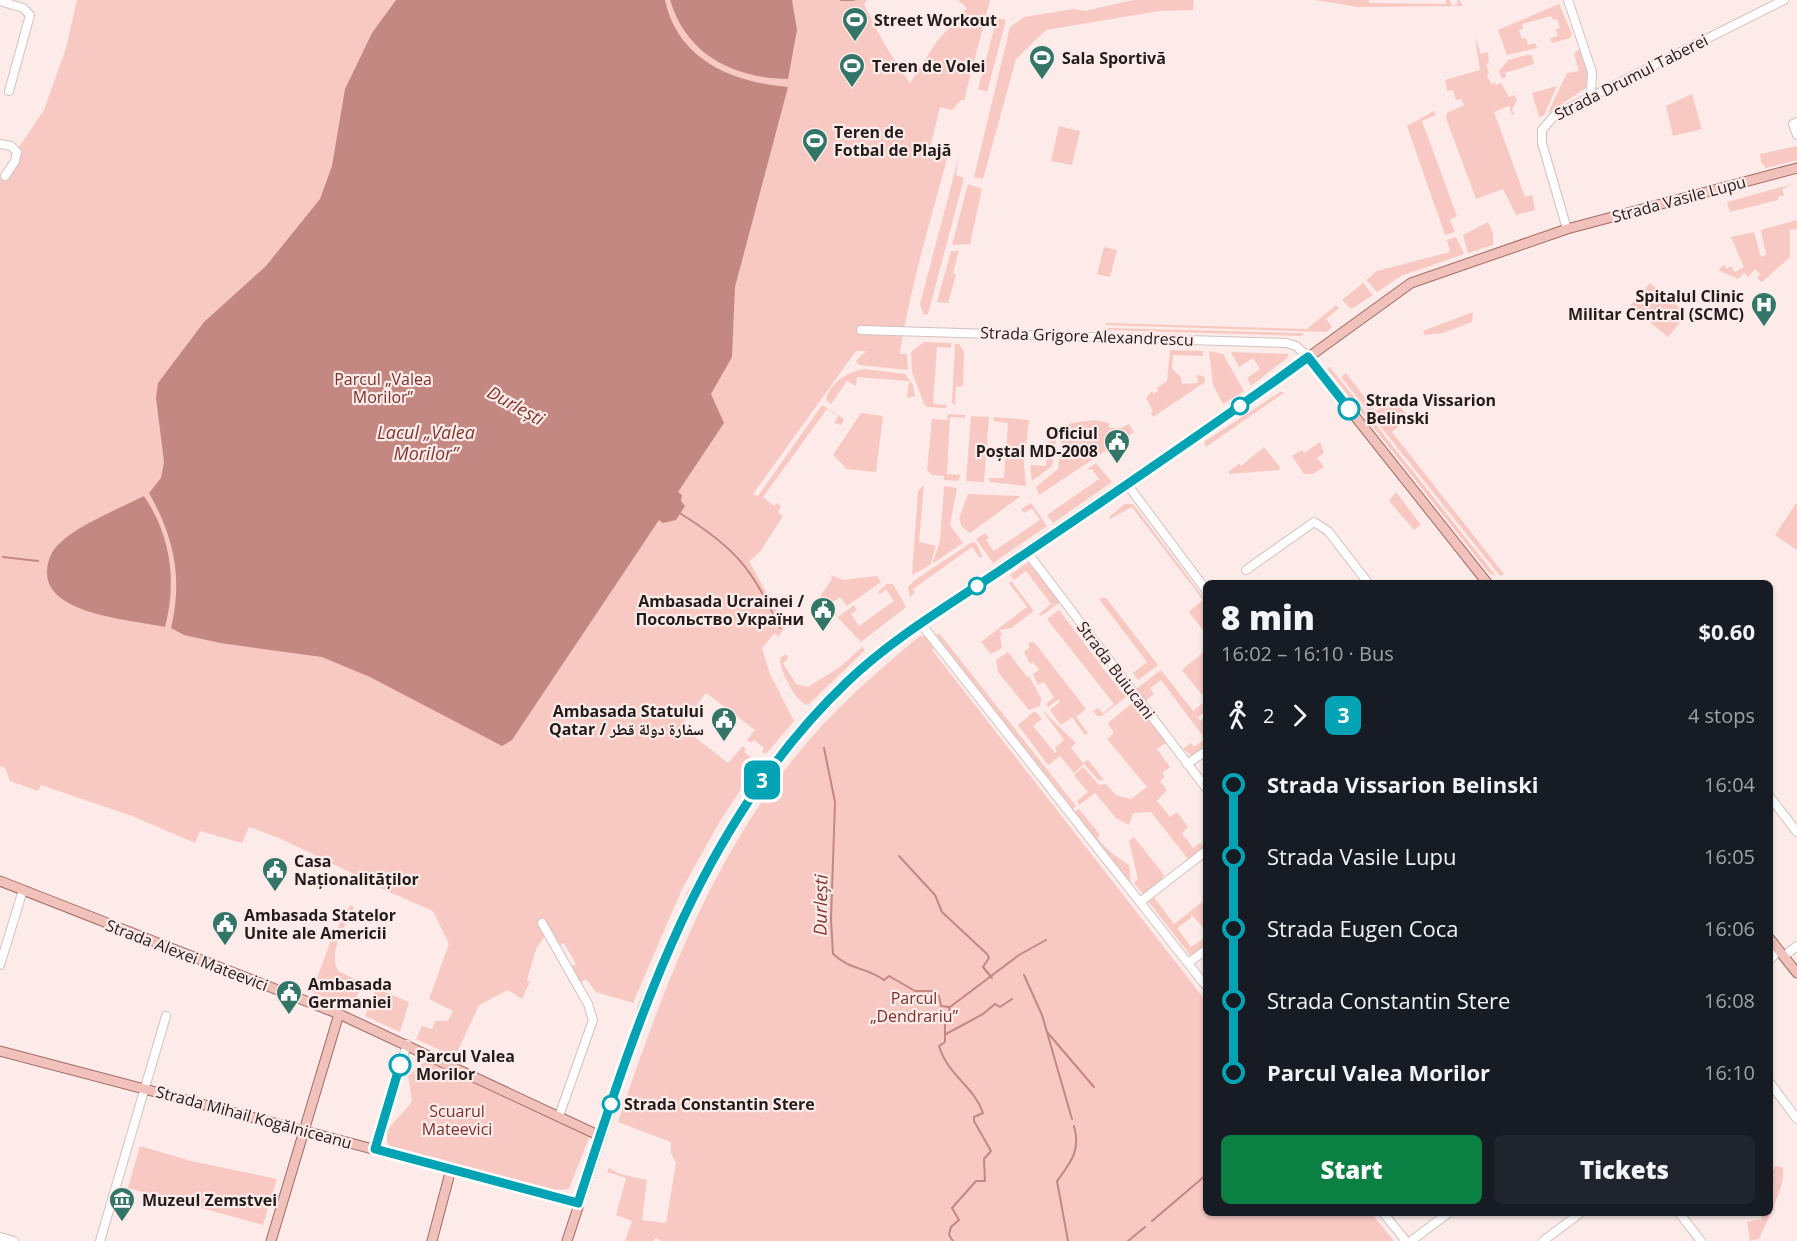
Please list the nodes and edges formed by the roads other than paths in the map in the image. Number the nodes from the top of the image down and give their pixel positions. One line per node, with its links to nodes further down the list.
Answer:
1 (1568, 0): 5 (street)
2 (1784, 0): 5 (street, Strada Drumul Taberei)
3 (0, 1): 4 (street)
4 (9, 91)
5 (1591, 95): 11 (street, Strada Drumul Taberei)
6 (1797, 122): 7 (street)
7 (1797, 135)
8 (0, 144): 10 (street)
9 (1797, 168): 11 (main road, Strada Vasile Lupu)
10 (5, 176)
11 (1567, 229): 13 (main road, Strada Vasile Lupu)
12 (861, 330): 13 (street, Strada Grigore Alexandrescu)
13 (1308, 357): 14 (main road, Strada Vasile Lupu); 18 (main road)
14 (1127, 484): 15 (main road, Strada Vasile Lupu); 19 (street)
15 (1027, 552): 20 (main road, Strada Vasile Lupu); 22 (street, Strada Buiucani)
16 (1246, 570): 17 (street)
17 (1366, 580)
18 (1485, 580)
19 (1203, 586)
20 (921, 624): 29 (street); 49 (main road)
21 (1203, 753): 22 (street)
22 (1187, 764): 23 (street, Strada Buiucani)
23 (1203, 784)
24 (1773, 801): 25 (street)
25 (1797, 832)
26 (1203, 853): 29 (street)
27 (0, 880): 28 (main road, Strada Alexei Mateevici)
28 (23, 891): 37 (street); 40 (main road, Strada Alexei Mateevici)
29 (1140, 902): 36 (street)
30 (542, 923): 46 (street)
31 (1773, 943): 34 (main road)
32 (1797, 946): 34 (street)
33 (1203, 952): 36 (street)
34 (1781, 953): 35 (street); 38 (main road)
35 (1773, 958)
36 (1188, 963): 39 (street)
37 (0, 965)
38 (1797, 973)
39 (1203, 982)
40 (339, 1014): 42 (main road, Strada Alexei Mateevici); 48 (main road)
41 (166, 1016): 45 (street)
42 (407, 1044): 46 (main road, Strada Alexei Mateevici); 50 (street)
43 (0, 1051): 45 (main road, Strada Mihail Kogălniceanu)
44 (1773, 1087): 47 (street)
45 (145, 1088): 48 (main road, Strada Mihail Kogălniceanu); 59 (street)
46 (559, 1116): 49 (main road, Strada Alexei Mateevici)
47 (1797, 1119)
48 (304, 1129): 50 (main road, Strada Mihail Kogălniceanu); 60 (main road)
49 (600, 1136): 52 (main road)
50 (375, 1149): 51 (main road, Strada Mihail Kogălniceanu)
51 (452, 1169): 52 (main road, Strada Mihail Kogălniceanu); 61 (main road)
52 (578, 1203): 62 (main road)
53 (1386, 1216): 63 (street)
54 (1444, 1216): 64 (street)
55 (1576, 1216): 65 (street)
56 (1682, 1216): 66 (street)
57 (0, 1237): 58 (street)
58 (14, 1241)
59 (100, 1241)
60 (271, 1241)
61 (432, 1241)
62 (567, 1241)
63 (1406, 1241)
64 (1411, 1241)
65 (1543, 1241)
66 (1701, 1241)

